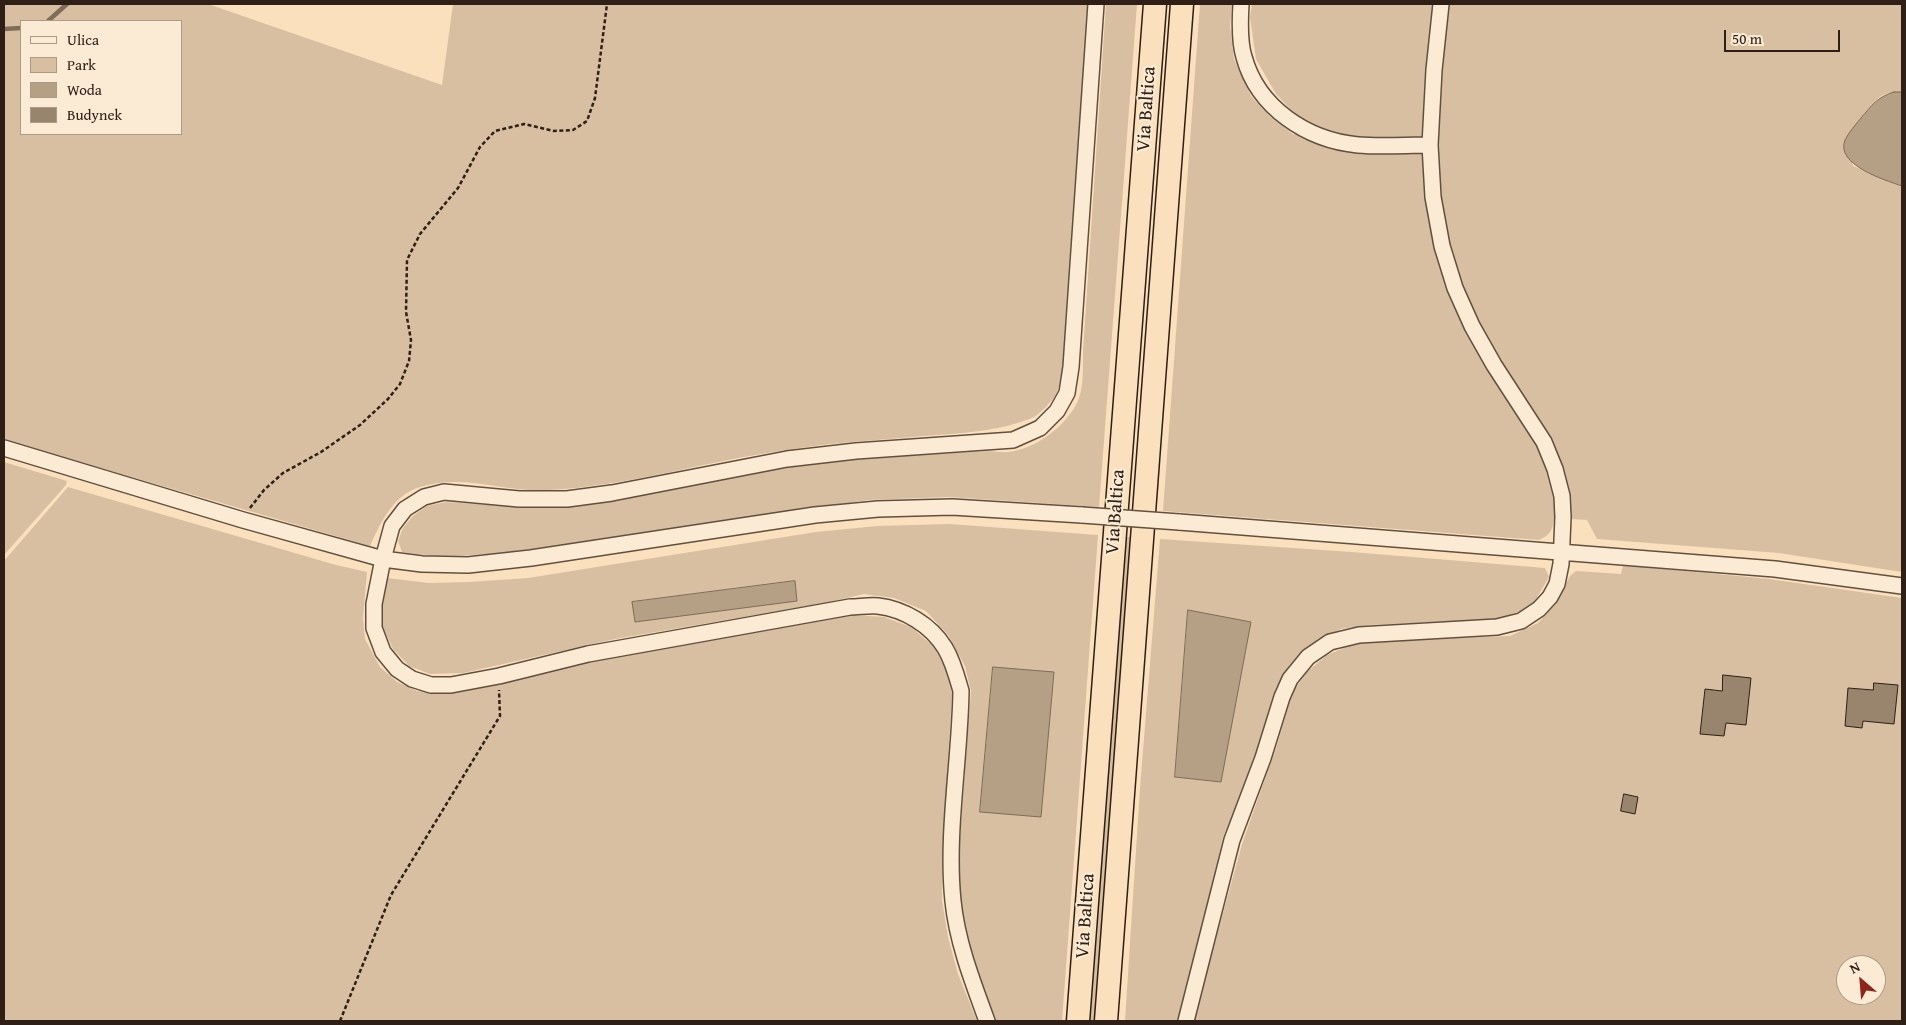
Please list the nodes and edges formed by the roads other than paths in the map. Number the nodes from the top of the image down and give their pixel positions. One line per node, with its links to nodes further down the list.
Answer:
1 (1096, 4): 9 (street)
2 (1155, 4): 12 (highway, Via Baltica)
3 (1182, 4): 13 (highway, Via Baltica)
4 (1241, 4): 6 (street)
5 (1441, 4): 6 (street)
6 (1430, 145): 8 (street)
7 (4, 448): 9 (street)
8 (1562, 552): 9 (street, bridge); 10 (street); 14 (street)
9 (382, 559): 11 (street)
10 (1902, 586)
11 (987, 1021)
12 (1078, 1021)
13 (1106, 1021)
14 (1186, 1021)

